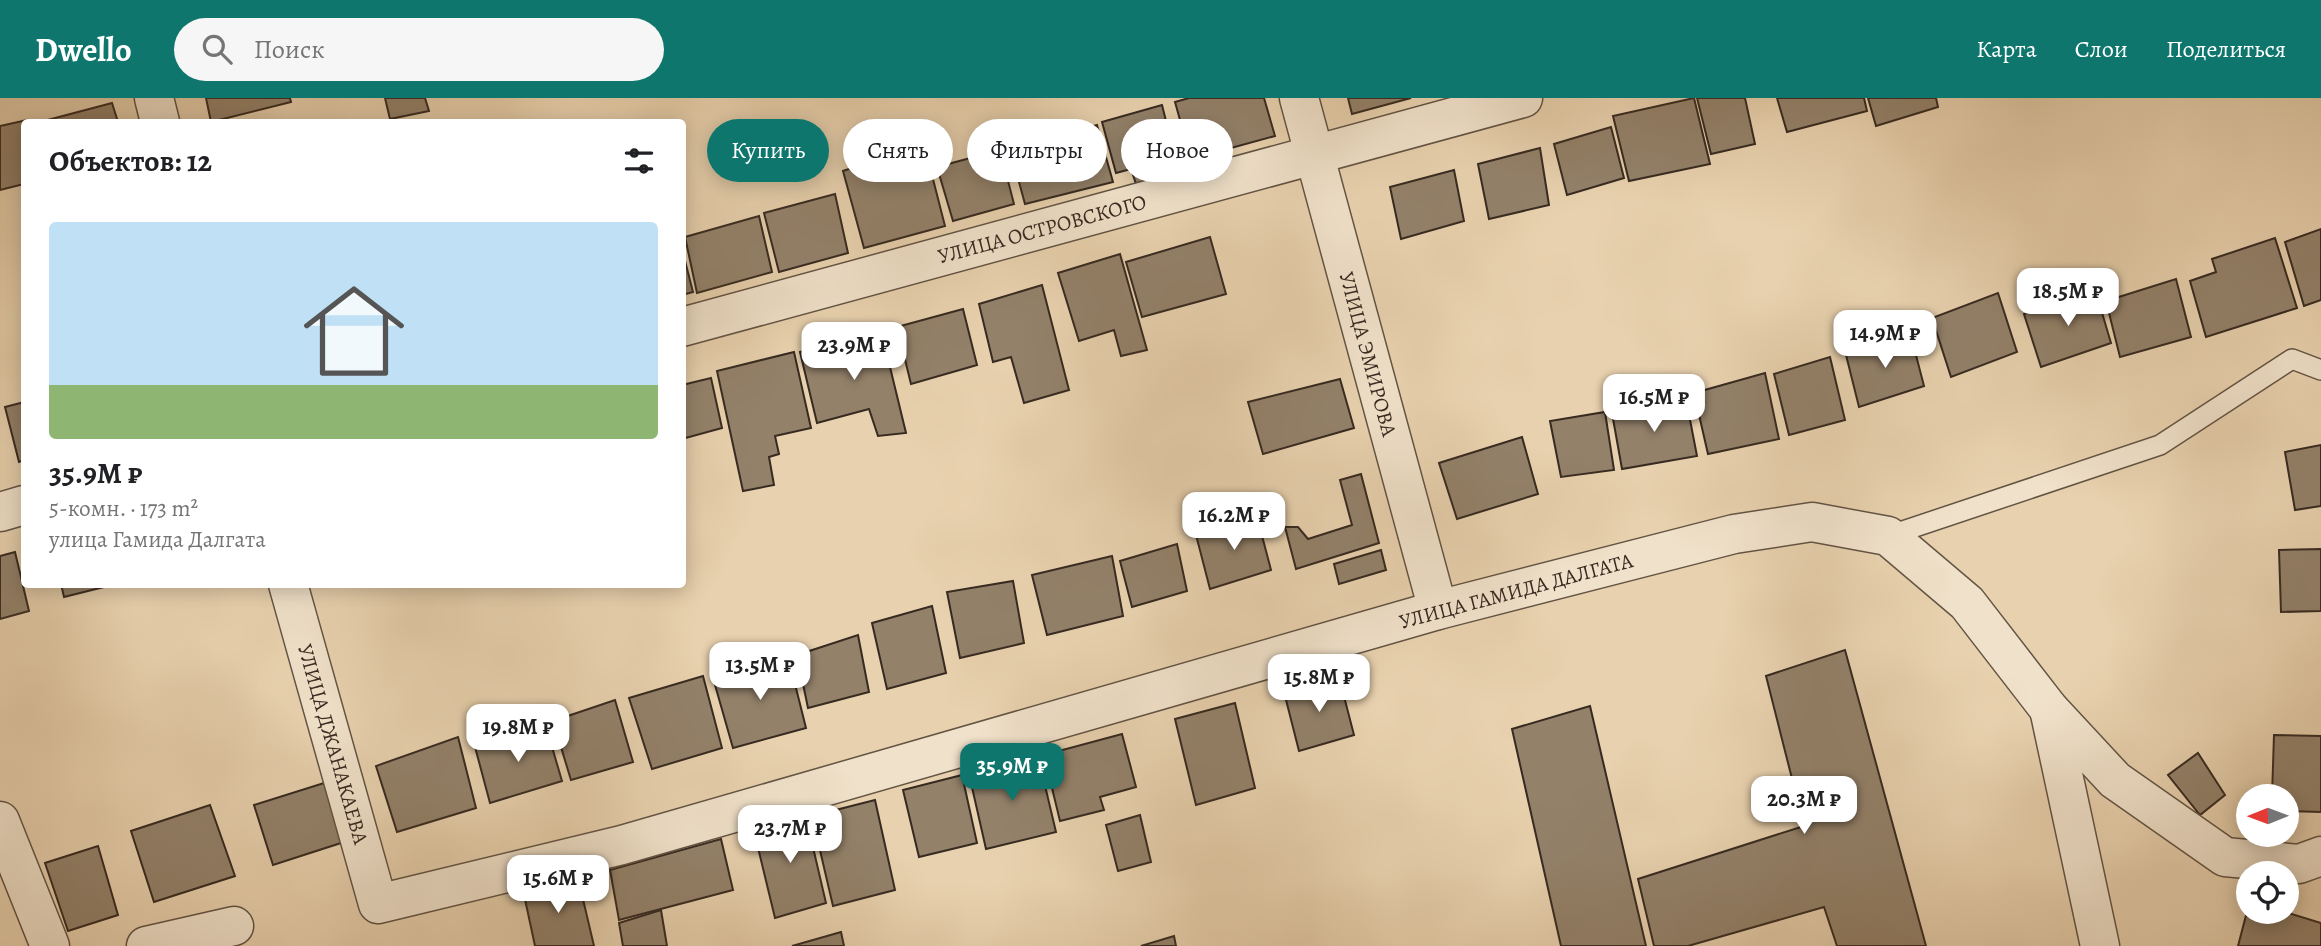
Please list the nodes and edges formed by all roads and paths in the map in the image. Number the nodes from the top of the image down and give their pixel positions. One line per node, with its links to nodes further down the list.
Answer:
1 (154, 98): 4 (street)
2 (1298, 98): 5 (street, УЛИЦА ЭМИРОВА)
3 (1523, 98): 5 (street, УЛИЦА ОСТРОВСКОГО)
4 (159, 119)
5 (1315, 155): 6 (street, УЛИЦА ОСТРОВСКОГО); 12 (street, УЛИЦА ЭМИРОВА)
6 (686, 326)
7 (2321, 370): 10 (lane, УЛИЦА ГАМИДА ДАЛГАТА)
8 (21, 506): 9 (street)
9 (0, 512)
10 (1888, 536): 12 (street, УЛИЦА ГАМИДА ДАЛГАТА); 13 (street)
11 (289, 588): 16 (street, УЛИЦА ДЖАНАКАЕВА)
12 (1438, 610): 16 (street, УЛИЦА ГАМИДА ДАЛГАТА)
13 (2049, 709): 15 (street); 20 (street)
14 (0, 821): 18 (street)
15 (2321, 856)
16 (378, 904)
17 (234, 926): 19 (street)
18 (50, 946)
19 (146, 946)
20 (2100, 946)

